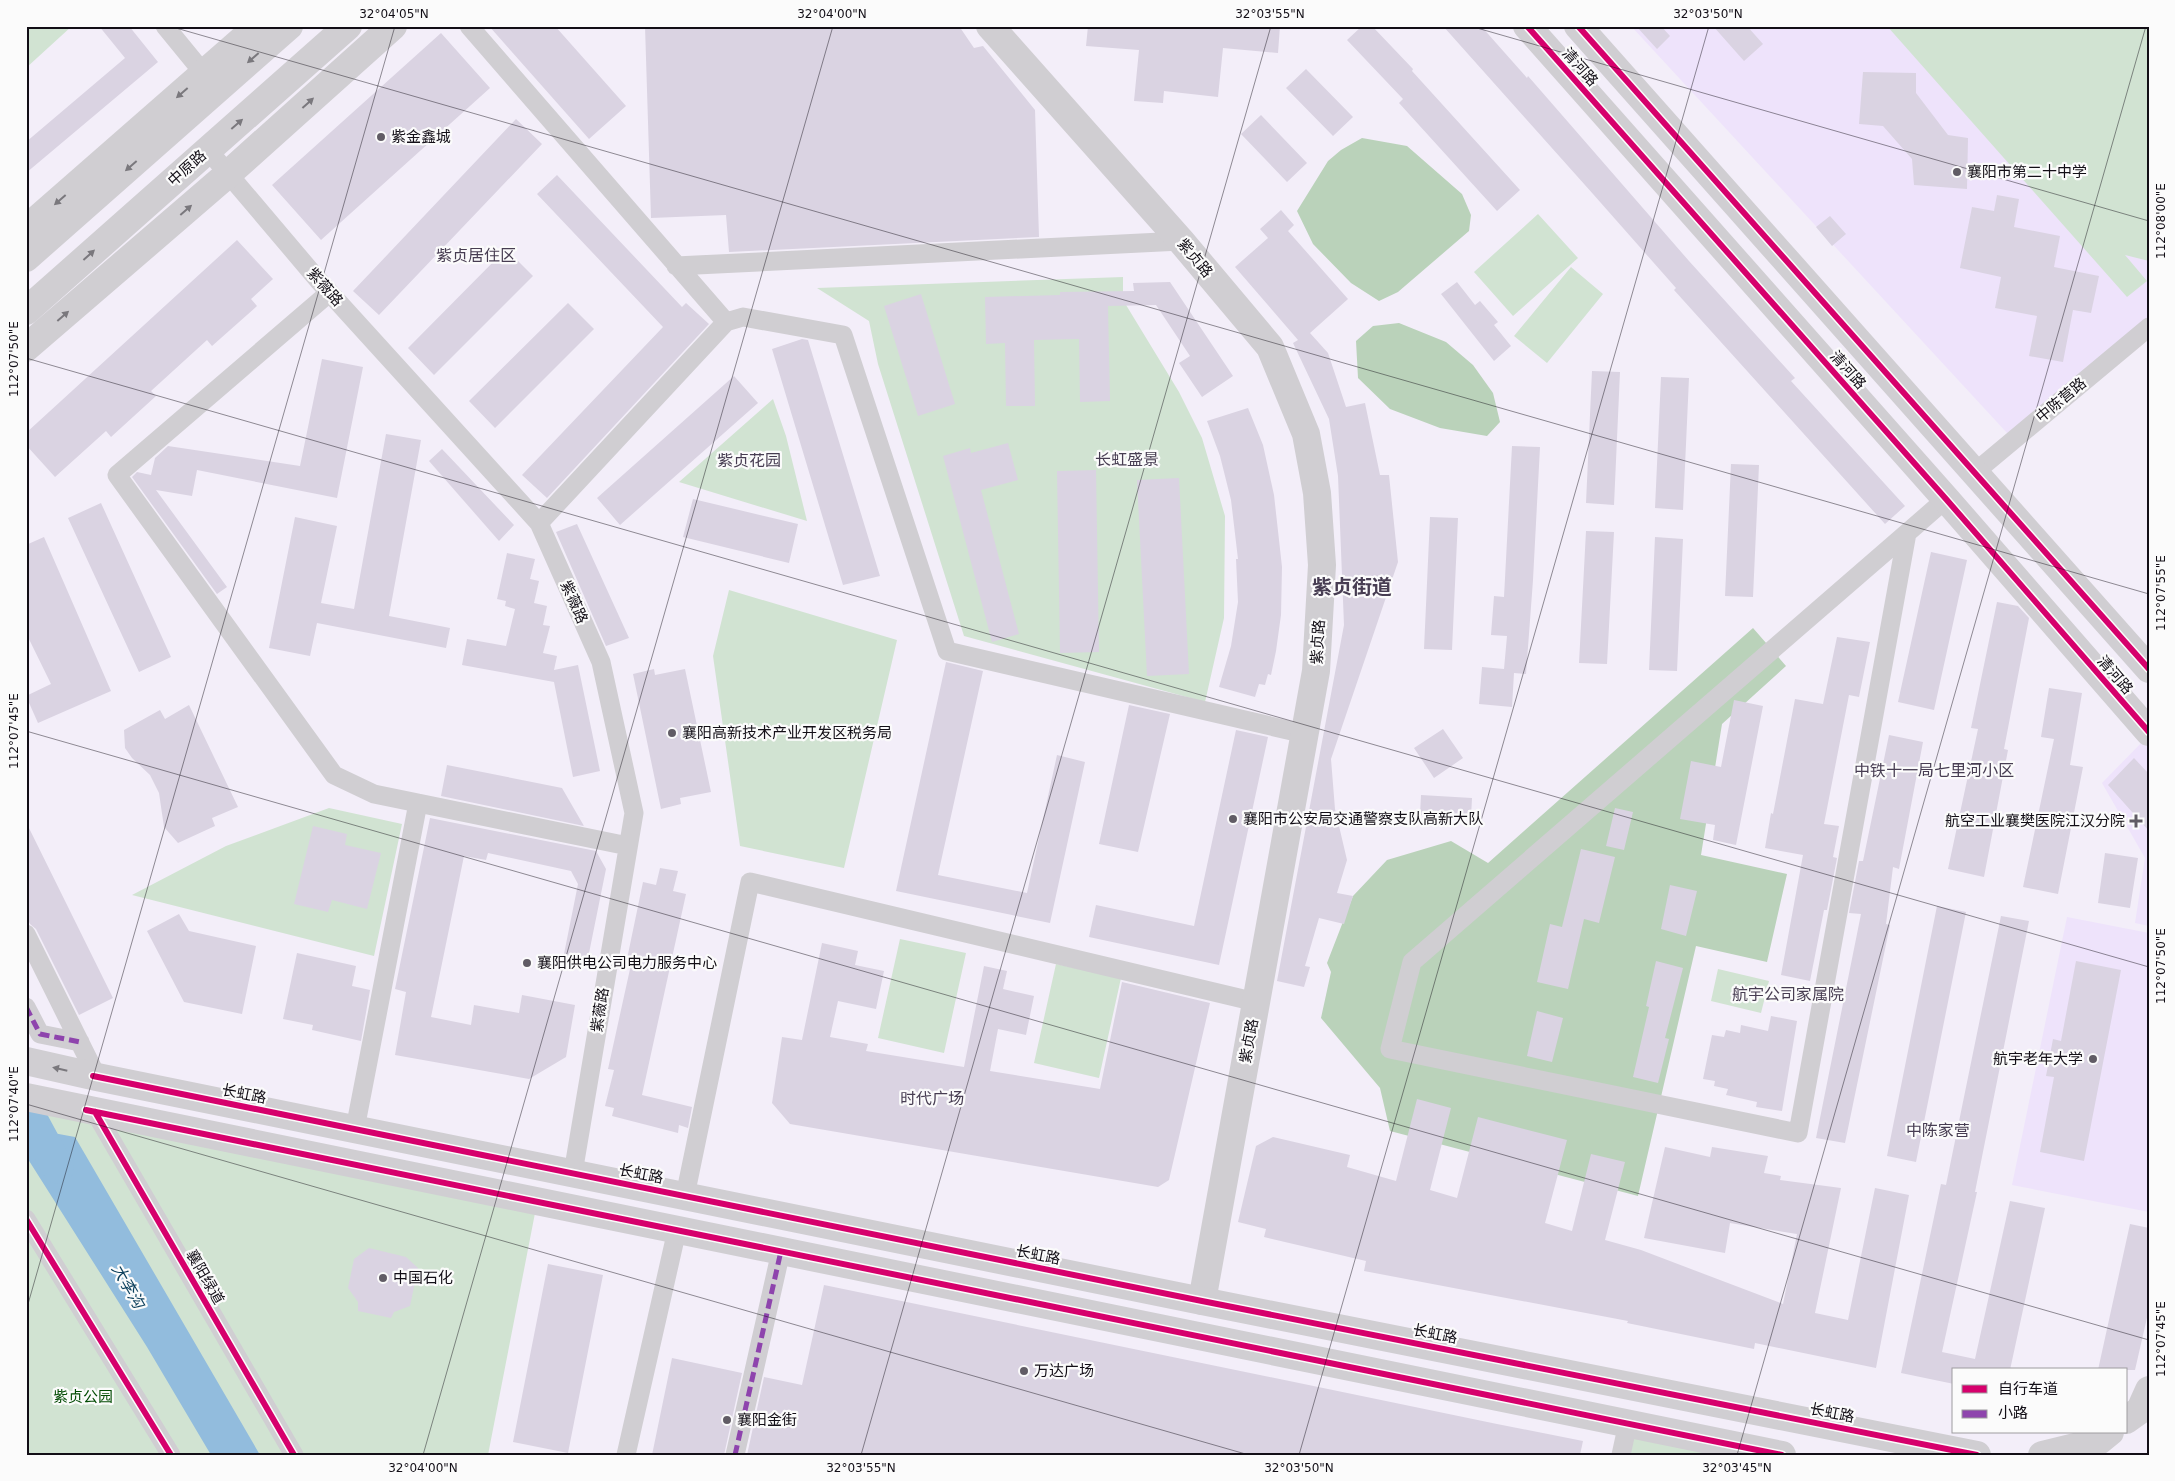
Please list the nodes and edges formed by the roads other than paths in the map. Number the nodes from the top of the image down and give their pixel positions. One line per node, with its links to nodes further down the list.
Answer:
1 (165, 26): 10 (street)
2 (258, 26): 10 (main road)
3 (290, 26): 10 (main road, one-way to 10)
4 (348, 26): 11 (main road, 中原路, one-way to 4)
5 (393, 26): 12 (main road, one-way to 5)
6 (469, 26): 16 (street)
7 (990, 26): 14 (main road, 紫贞路)
8 (1527, 26): 23 (main road, 清河路)
9 (1578, 26): 22 (main road, 清河路)
10 (211, 82): 13 (main road, one-way to 13); 15 (main road, one-way to 15)
11 (208, 150): 12 (street, 紫薇路); 18 (main road, 中原路, one-way to 11)
12 (228, 174): 17 (street, 紫薇路); 21 (main road, one-way to 12)
13 (26, 229)
14 (1181, 241): 16 (street); 28 (main road, 紫贞路)
15 (26, 258)
16 (676, 266): 19 (street)
17 (329, 293): 24 (street, 紫薇路); 29 (street)
18 (26, 311)
19 (726, 322): 24 (street); 28 (street)
20 (2149, 327): 22 (street, 中陈营路)
21 (26, 348)
22 (1974, 473): 26 (main road, 清河路)
23 (1946, 499): 25 (street); 27 (main road, 清河路)
24 (539, 523): 30 (street, 紫薇路)
25 (1907, 533): 25 (street)
26 (2149, 669)
27 (2149, 732)
28 (1305, 734): 32 (main road, 紫贞路)
29 (418, 803): 30 (street); 39 (street)
30 (628, 846): 40 (street, 紫薇路)
31 (26, 934): 34 (street)
32 (1256, 1002): 41 (street); 45 (main road, 紫贞路)
33 (26, 1007): 34 (street)
34 (80, 1042): 36 (street)
35 (26, 1061): 36 (main road, 长虹路, one-way to 35)
36 (95, 1077): 39 (main road, 长虹路)
37 (26, 1097): 38 (main road)
38 (91, 1111): 43 (main road); 51 (street, 襄阳绿道)
39 (355, 1129): 40 (main road, 长虹路)
40 (573, 1173): 41 (main road, 长虹路)
41 (685, 1196): 45 (main road, 长虹路)
42 (26, 1220): 50 (street)
43 (677, 1230): 44 (main road); 52 (street)
44 (781, 1251): 48 (main road); 53 (street)
45 (1202, 1300): 56 (main road, 长虹路)
46 (2149, 1390): 47 (main road)
47 (2128, 1419)
48 (1628, 1424): 54 (street); 55 (main road)
49 (2108, 1434): 57 (main road)
50 (171, 1455)
51 (294, 1455)
52 (626, 1455)
53 (735, 1455)
54 (1621, 1455)
55 (1782, 1455)
56 (1978, 1455)
57 (2042, 1455)

